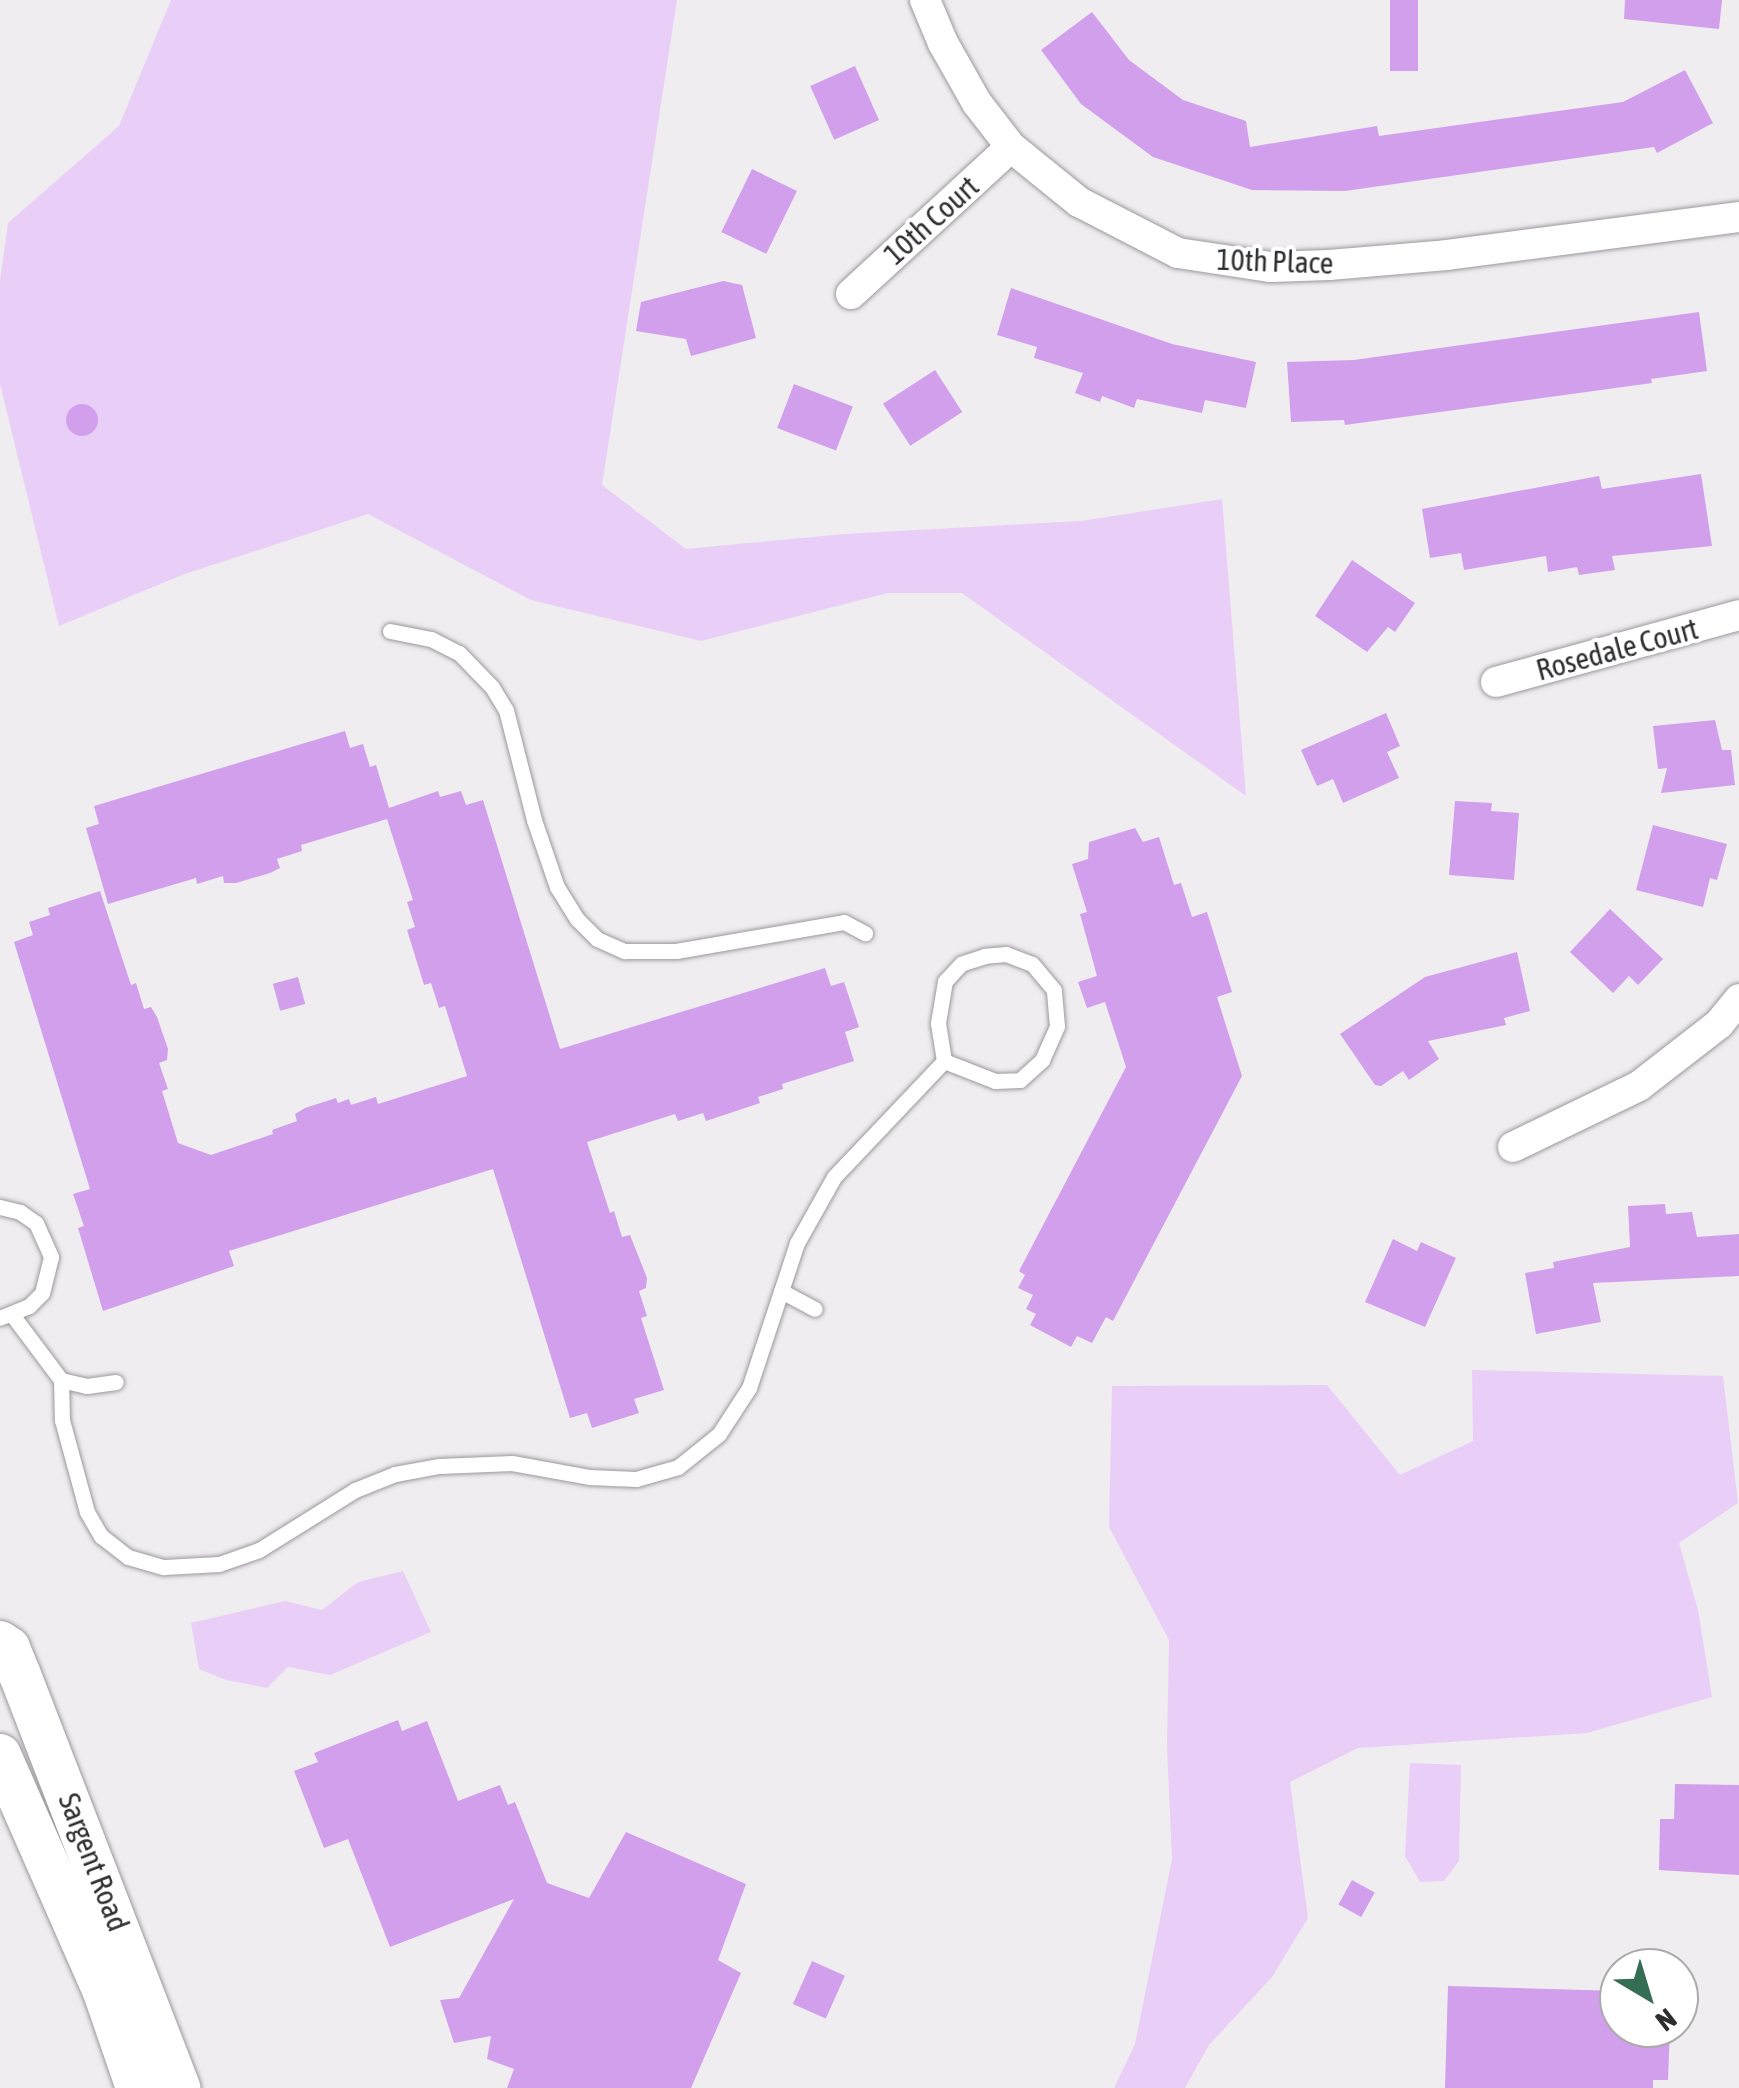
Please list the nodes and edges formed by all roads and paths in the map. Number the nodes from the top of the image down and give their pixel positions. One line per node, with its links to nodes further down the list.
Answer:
1 (926, 0): 2 (street, 10th Place)
2 (1012, 147): 3 (street, 10th Place); 4 (street, 10th Court)
3 (1739, 217)
4 (851, 294)
5 (1739, 615): 7 (street, Rosedale Court)
6 (390, 631): 8 (lane)
7 (1496, 682)
8 (865, 932)
9 (1739, 999): 10 (street)
10 (1729, 1034): 12 (street)
11 (944, 1062): 11 (lane); 14 (lane)
12 (1513, 1147)
13 (0, 1207): 16 (lane)
14 (781, 1291): 15 (lane); 17 (lane)
15 (815, 1309)
16 (6, 1317): 17 (lane)
17 (62, 1380): 18 (lane)
18 (116, 1382)
19 (0, 1642): 22 (main road, Sargent Road)
20 (0, 1755): 21 (main road, Sargent Road)
21 (137, 2088)
22 (179, 2088)

